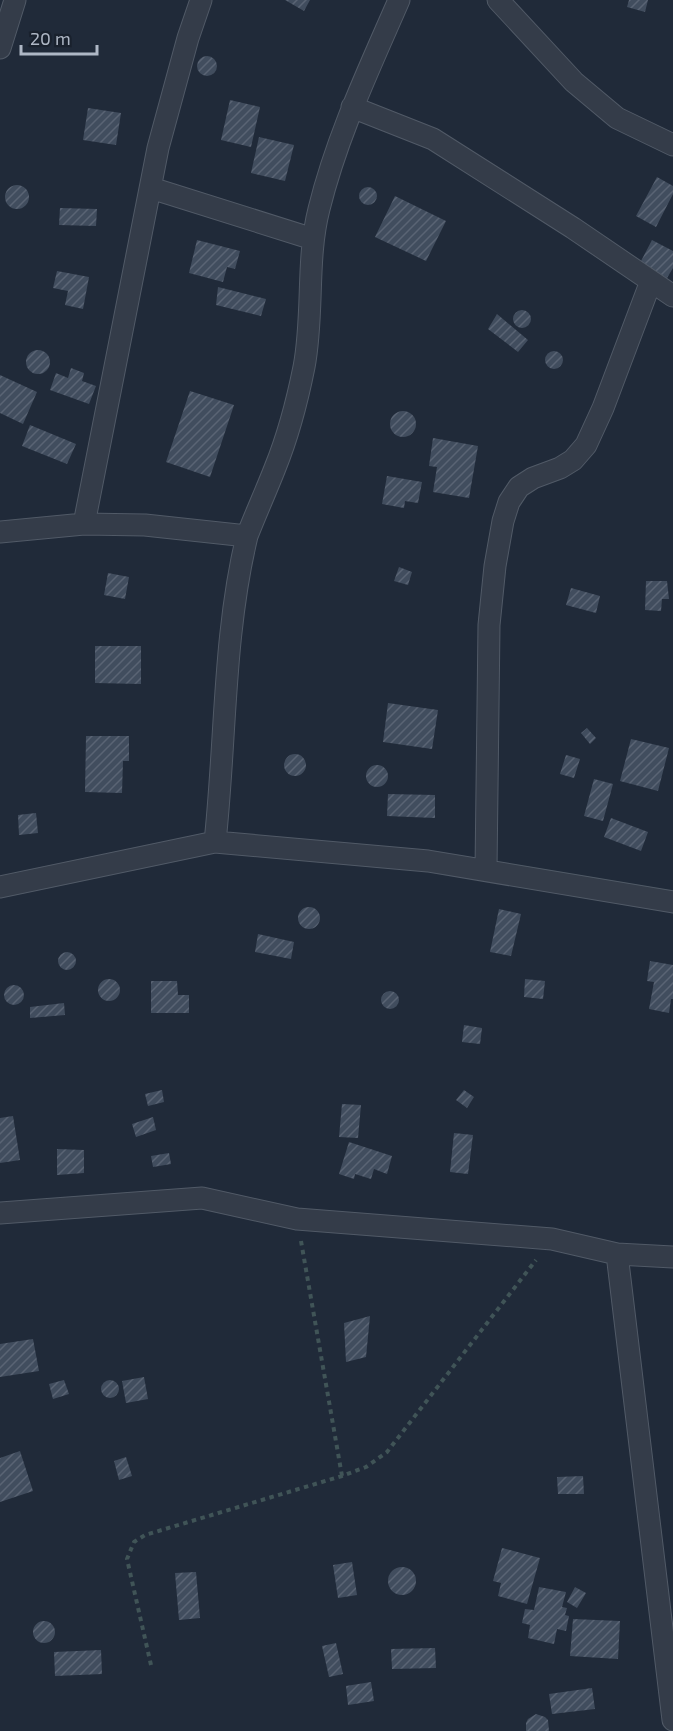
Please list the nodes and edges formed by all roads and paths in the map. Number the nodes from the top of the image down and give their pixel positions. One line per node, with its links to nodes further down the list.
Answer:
1 (15, 0): 5 (street)
2 (201, 0): 8 (street)
3 (399, 0): 6 (street)
4 (498, 0): 7 (street)
5 (0, 48)
6 (352, 107): 9 (street); 10 (street)
7 (673, 145)
8 (152, 188): 9 (street); 12 (street)
9 (313, 239): 14 (street)
10 (651, 281): 11 (street); 16 (street)
11 (673, 296)
12 (84, 524): 13 (street); 14 (street)
13 (0, 532)
14 (247, 536): 15 (street)
15 (215, 842): 16 (street); 17 (street)
16 (486, 870): 18 (street)
17 (0, 887)
18 (673, 902)
19 (0, 1213): 20 (street)
20 (297, 1219): 21 (street); 24 (path)
21 (552, 1239): 22 (street); 24 (path)
22 (617, 1254): 23 (street); 26 (street)
23 (671, 1255)
24 (342, 1476): 25 (path)
25 (151, 1665)
26 (673, 1720)

